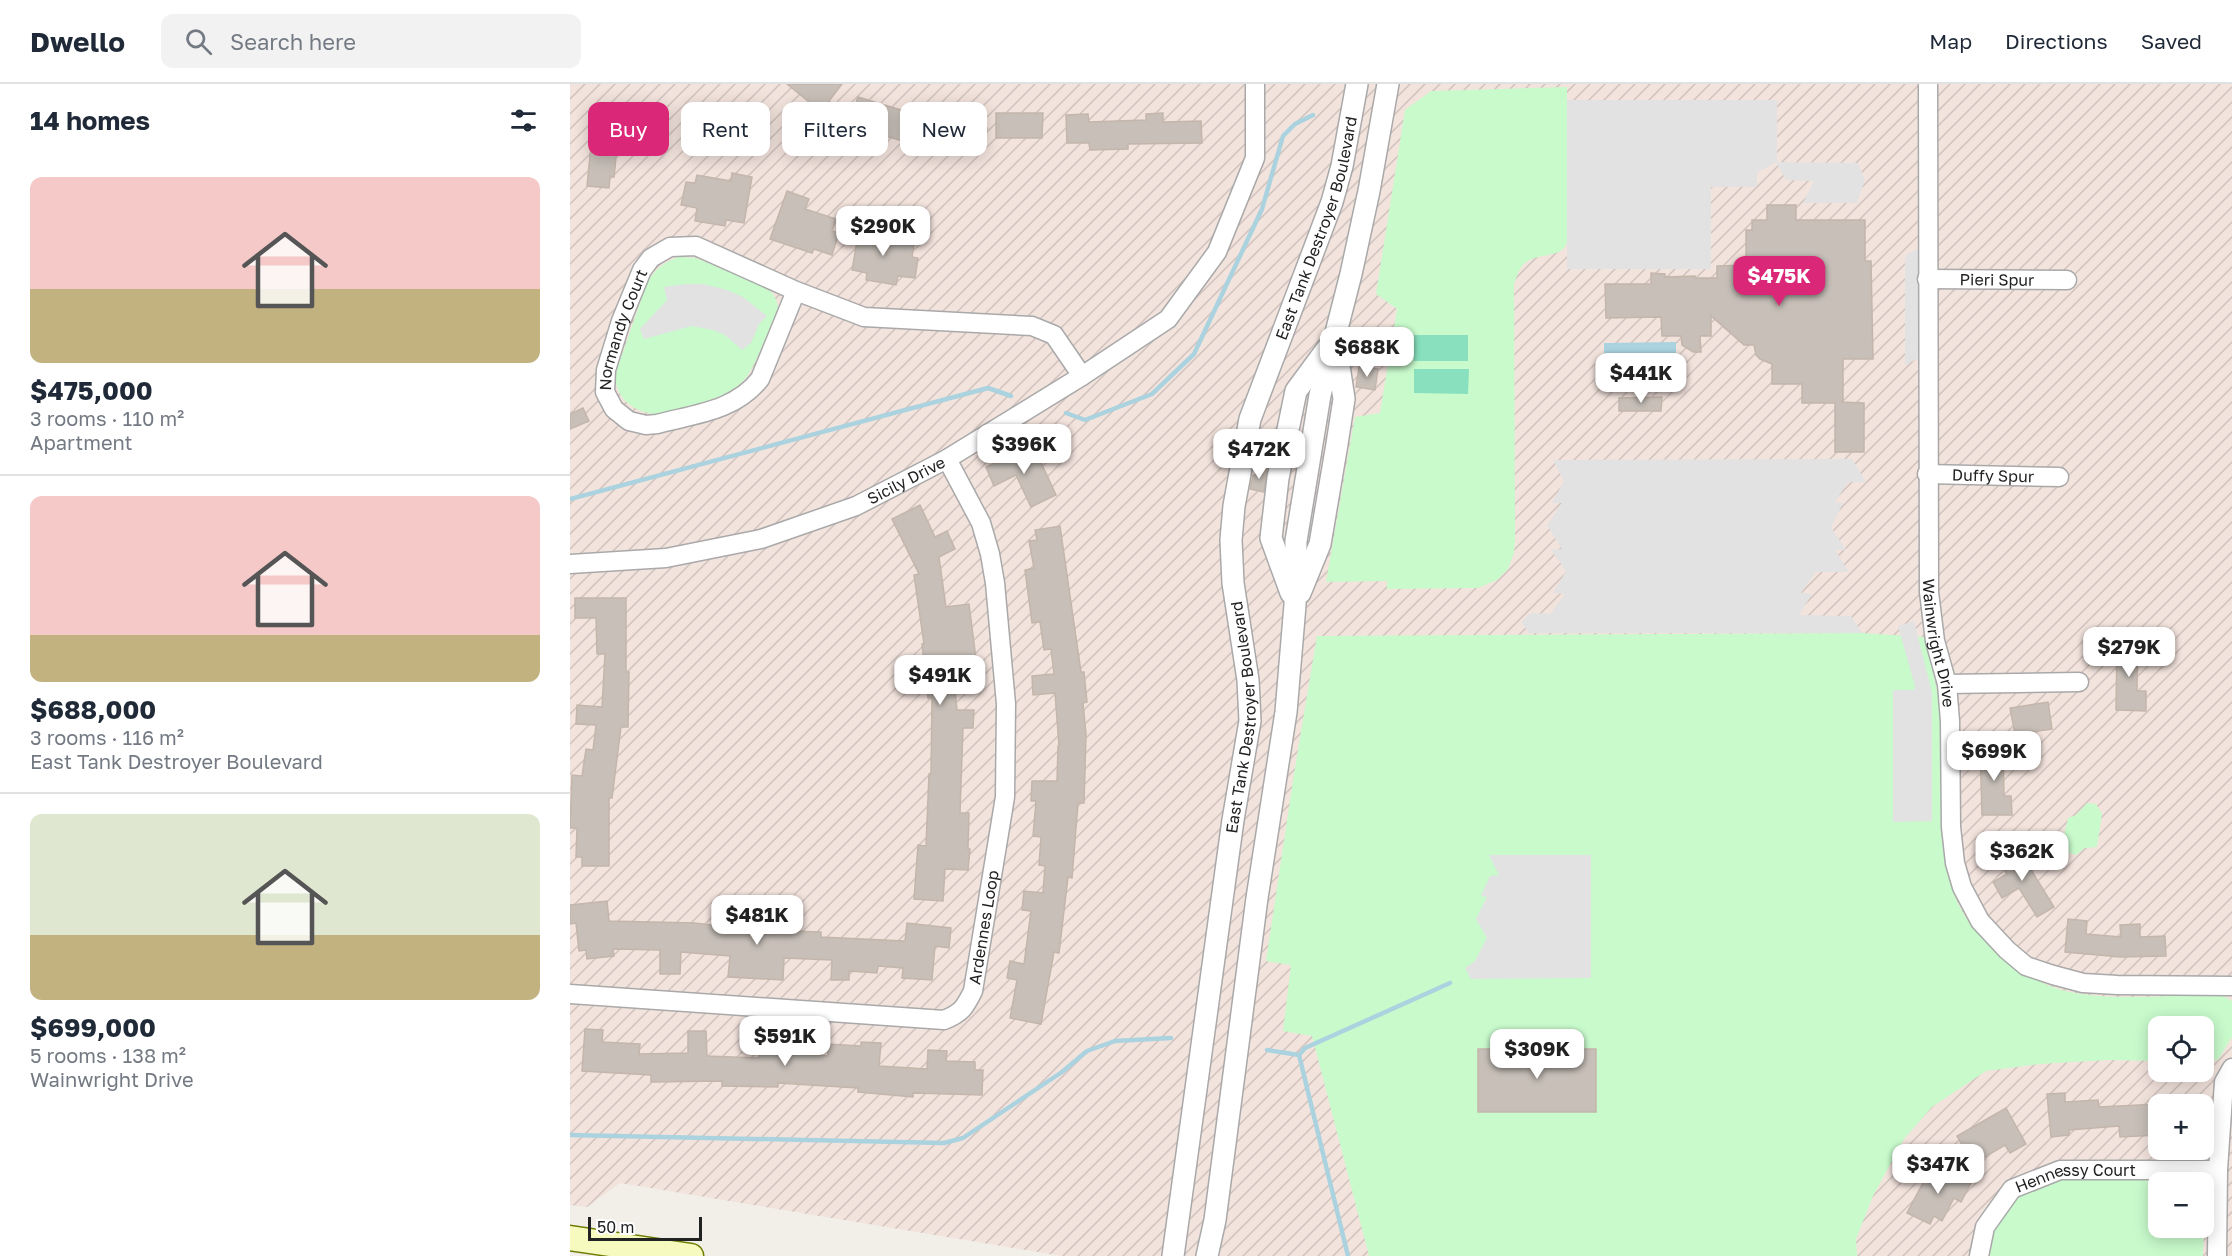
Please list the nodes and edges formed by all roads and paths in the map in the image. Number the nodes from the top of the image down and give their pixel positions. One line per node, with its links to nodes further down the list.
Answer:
1 (1255, 84): 8 (street, Sicily Drive)
2 (1357, 84): 20 (street, East Tank Destroyer Boulevard)
3 (1388, 84): 23 (street, East Tank Destroyer Boulevard)
4 (1928, 84): 5 (street, Wainwright Drive)
5 (1927, 279): 6 (street, Pieri Spur); 10 (street, Wainwright Drive)
6 (2067, 280)
7 (796, 291): 7 (street, Normandy Court); 8 (street, Normandy Court)
8 (1082, 376): 9 (street, Sicily Drive)
9 (947, 459): 12 (street, Sicily Drive); 16 (street, Ardennes Loop)
10 (1927, 474): 11 (street, Duffy Spur); 14 (street, Wainwright Drive)
11 (2059, 477)
12 (570, 564)
13 (2079, 682): 14 (street)
14 (1947, 684): 15 (street, Wainwright Drive)
15 (2232, 986)
16 (570, 994)
17 (2232, 1068): 18 (street)
18 (2218, 1170): 24 (street, Hennessy Court); 25 (street)
19 (570, 1238): 21 (main road)
20 (1174, 1247): 22 (street)
21 (691, 1256)
22 (1159, 1256)
23 (1208, 1256)
24 (1979, 1256)
25 (2217, 1256)

